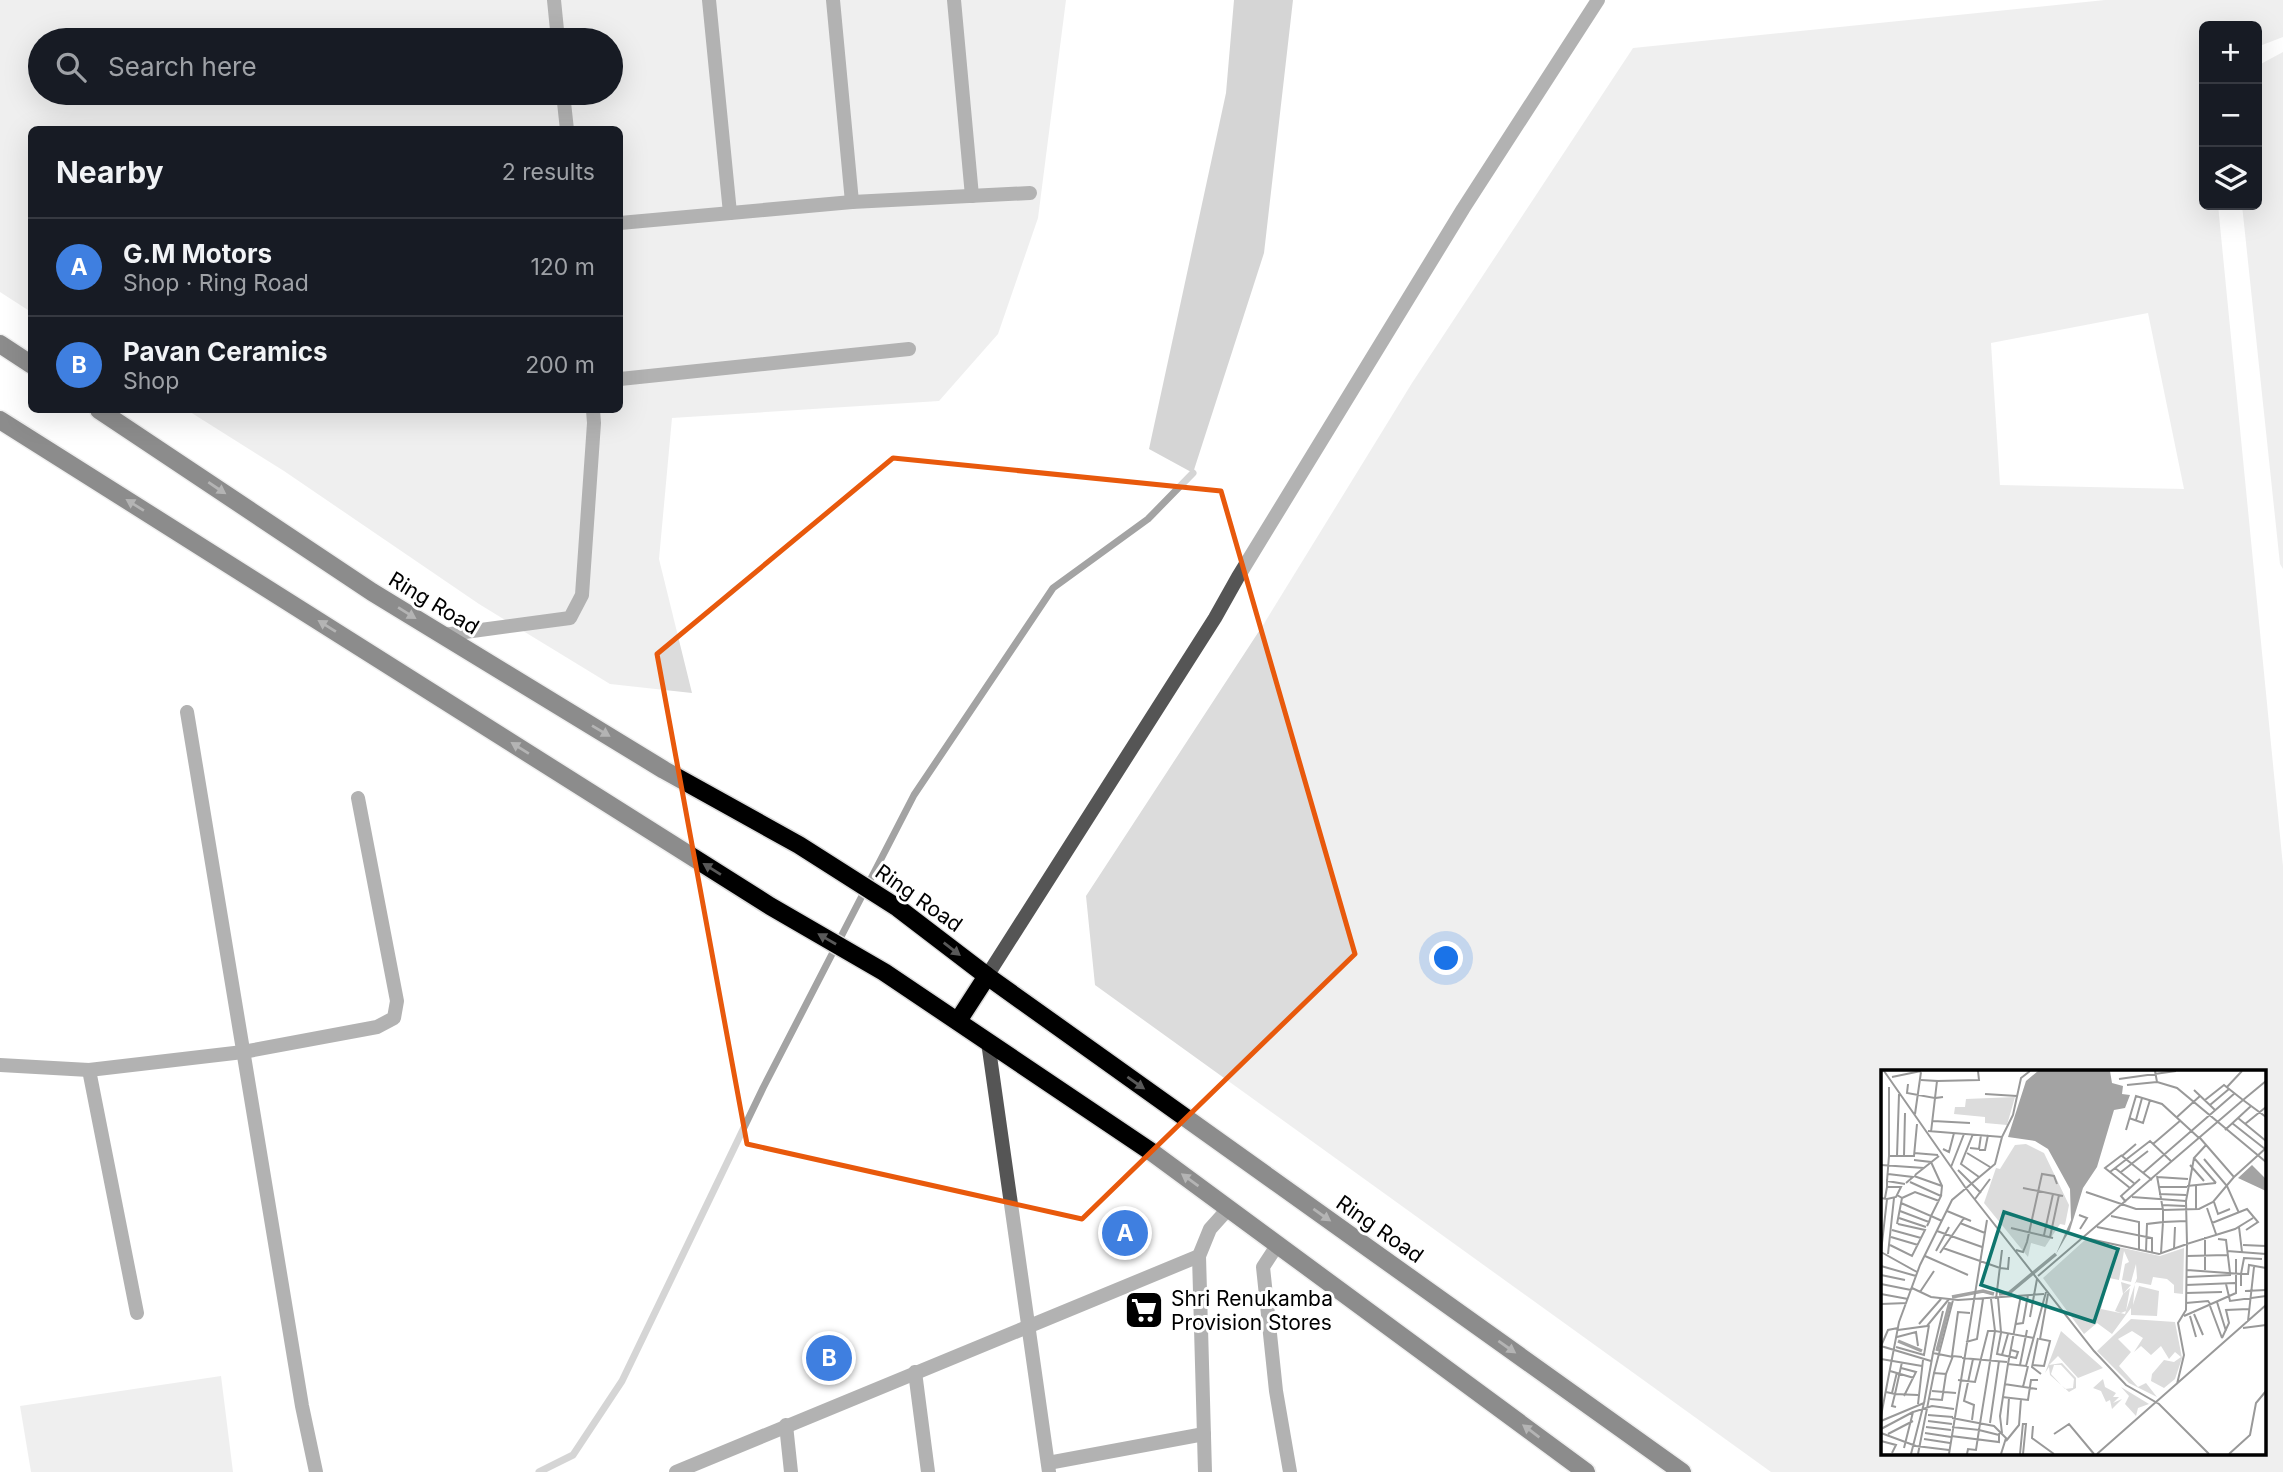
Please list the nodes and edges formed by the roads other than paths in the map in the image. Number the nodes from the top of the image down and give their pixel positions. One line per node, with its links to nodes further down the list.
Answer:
1 (554, 0): 6 (street)
2 (709, 0): 12 (street)
3 (833, 0): 11 (street)
4 (954, 0): 10 (street)
5 (1598, 0): 24 (street)
6 (557, 28)
7 (564, 105): 8 (street)
8 (566, 126)
9 (1030, 193): 10 (street)
10 (972, 196): 11 (street)
11 (852, 202): 12 (street)
12 (730, 213): 13 (street)
13 (623, 223)
14 (0, 344): 16 (main road)
15 (909, 349): 17 (street)
16 (28, 362)
17 (623, 379)
18 (104, 413): 21 (main road, Ring Road, one-way to 21)
19 (593, 413): 21 (street)
20 (0, 420): 25 (main road, one-way to 20)
21 (443, 635): 24 (main road, Ring Road, one-way to 24)
22 (187, 712): 27 (street)
23 (358, 799): 27 (street)
24 (987, 976): 25 (main road); 46 (main road, Ring Road, one-way to 46)
25 (958, 1021): 26 (main road)
26 (988, 1042): 30 (main road, one-way to 26); 34 (street)
27 (243, 1052): 29 (street); 39 (street)
28 (0, 1065): 29 (street)
29 (89, 1070): 33 (street)
30 (1228, 1209): 31 (main road); 32 (street)
31 (1278, 1244): 44 (street); 45 (main road, one-way to 31)
32 (1199, 1256): 34 (street); 37 (street)
33 (137, 1313)
34 (1029, 1326): 35 (street); 38 (street)
35 (915, 1372): 36 (street); 42 (street)
36 (786, 1425): 40 (street); 41 (street)
37 (1203, 1434): 38 (street); 43 (street)
38 (1049, 1467)
39 (316, 1472)
40 (676, 1472)
41 (791, 1472)
42 (928, 1472)
43 (1205, 1472)
44 (1290, 1472)
45 (1586, 1472)
46 (1682, 1472)

